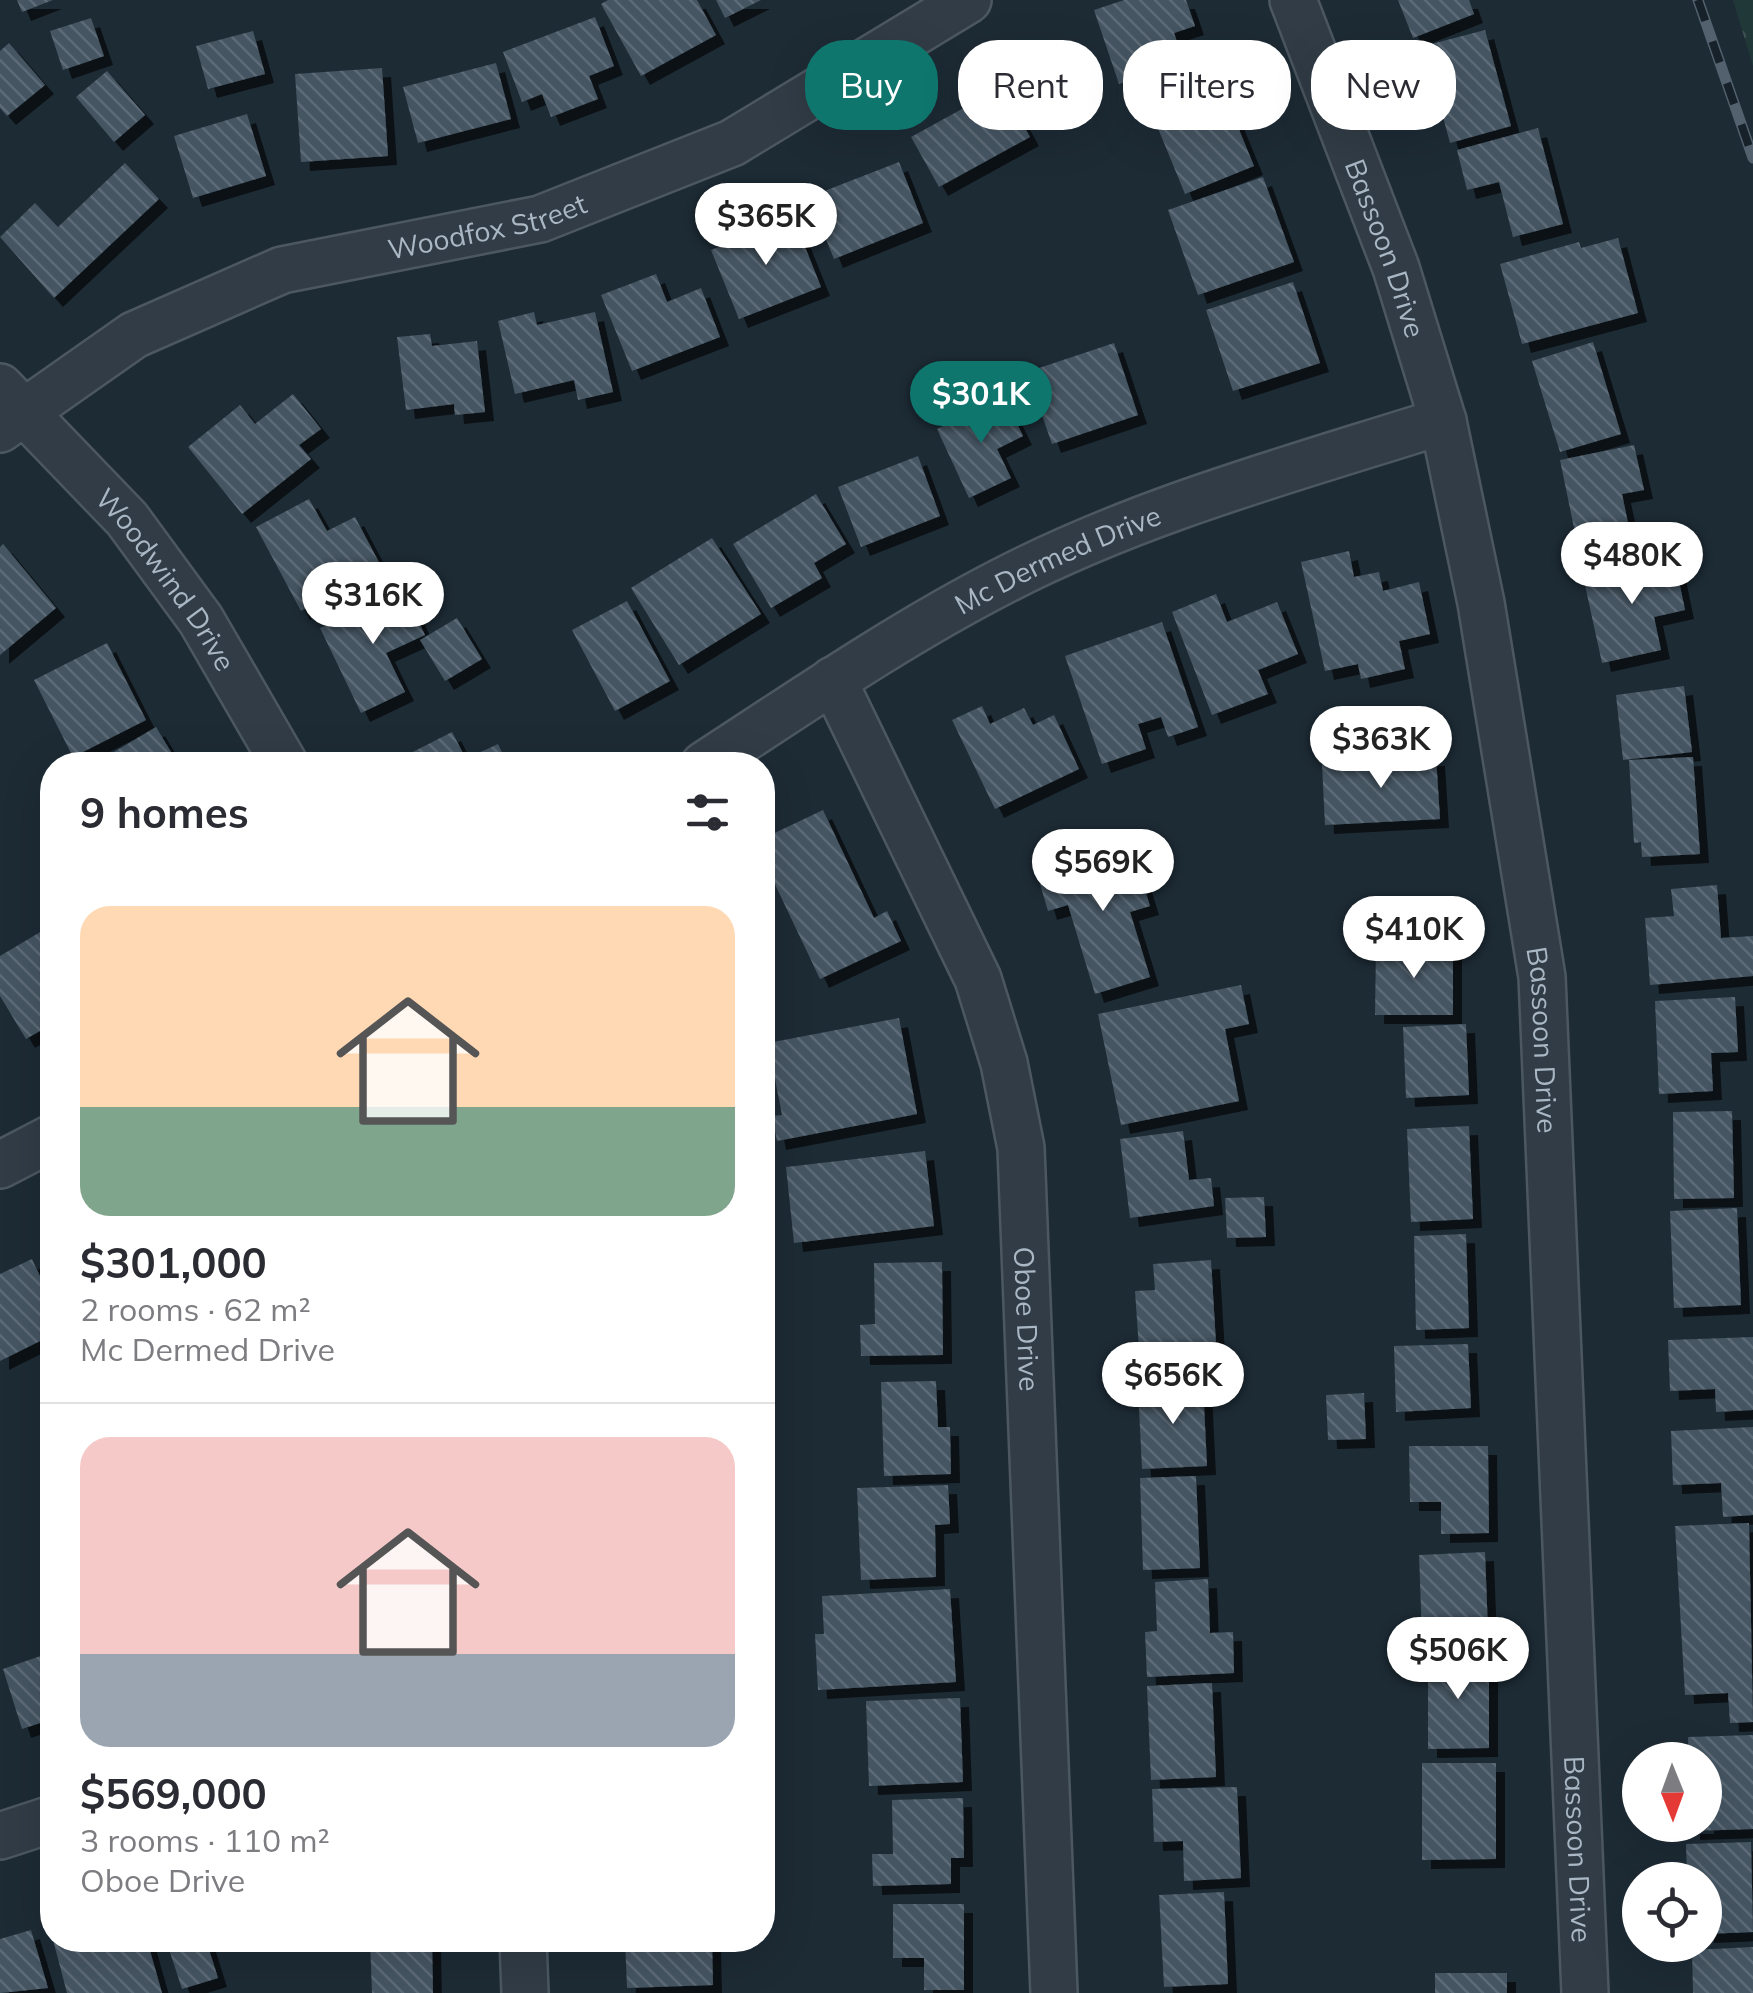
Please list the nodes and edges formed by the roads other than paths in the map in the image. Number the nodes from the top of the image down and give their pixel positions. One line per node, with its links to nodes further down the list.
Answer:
1 (968, 0): 3 (street, Woodfox Street)
2 (1293, 0): 4 (street, Bassoon Drive)
3 (8, 409): 6 (street, Woodwind Drive)
4 (1443, 421): 5 (street, Mc Dermed Drive); 15 (street, Bassoon Drive)
5 (833, 680): 7 (street, Mc Dermed Drive); 14 (street, Oboe Drive)
6 (278, 752)
7 (724, 752)
8 (40, 1144): 9 (street)
9 (0, 1165)
10 (40, 1823): 11 (street)
11 (0, 1836)
12 (523, 1952): 13 (street)
13 (525, 1993)
14 (1054, 1993)
15 (1585, 1993)

